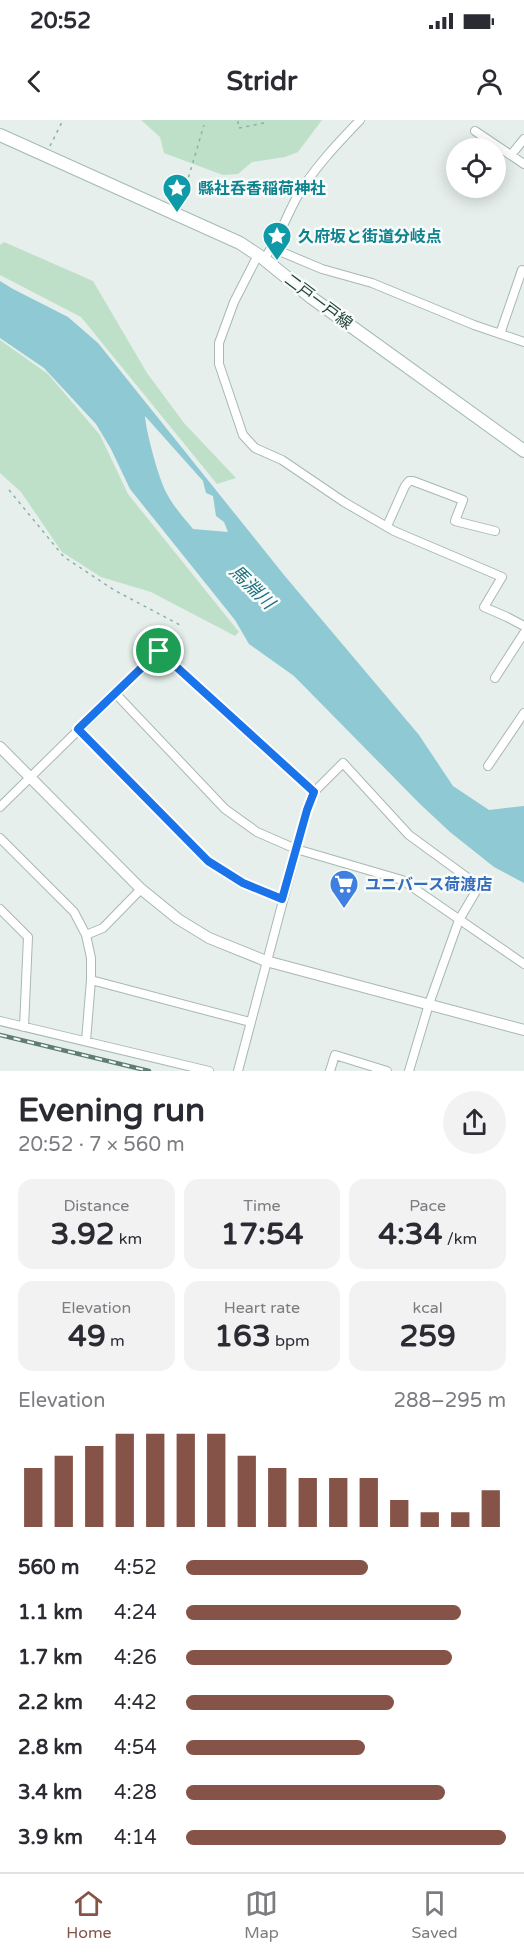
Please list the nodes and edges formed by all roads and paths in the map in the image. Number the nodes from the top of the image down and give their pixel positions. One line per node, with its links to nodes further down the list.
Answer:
1 (63, 120): 11 (path)
2 (238, 120): 5 (path)
3 (360, 120): 15 (street)
4 (264, 123): 7 (path)
5 (238, 124)
6 (204, 125): 14 (path)
7 (239, 128)
8 (475, 131): 12 (street)
9 (0, 135): 11 (main road, 二戸一戸線)
10 (524, 139): 12 (street)
11 (45, 155): 14 (main road, 二戸一戸線)
12 (511, 155): 13 (street)
13 (524, 164)
14 (177, 216): 16 (main road, 二戸一戸線)
15 (272, 248): 16 (street); 18 (street)
16 (261, 257): 20 (main road, 二戸一戸線); 22 (street)
17 (522, 270): 18 (street)
18 (500, 334): 19 (street)
19 (524, 342)
20 (524, 451)
21 (9, 490): 24 (path)
22 (387, 526): 23 (street); 25 (street)
23 (495, 531)
24 (180, 625)
25 (524, 626)
26 (524, 633): 27 (street)
27 (495, 678)
28 (116, 693): 30 (street); 34 (street); 37 (street)
29 (524, 713): 32 (street)
30 (78, 729): 33 (street); 39 (street)
31 (0, 747): 33 (street)
32 (488, 766)
33 (31, 778): 35 (street); 38 (street)
34 (314, 792): 37 (street); 41 (street)
35 (0, 807)
36 (0, 838): 42 (street)
37 (296, 849): 39 (street); 41 (street)
38 (141, 889): 42 (street); 43 (street)
39 (282, 899): 43 (street)
40 (0, 909): 49 (street)
41 (459, 920): 44 (street); 46 (street)
42 (86, 935): 45 (street)
43 (266, 961): 46 (street); 48 (street)
44 (524, 964)
45 (91, 980): 48 (street); 51 (street)
46 (429, 1004): 50 (street); 56 (street)
47 (0, 1021): 49 (street)
48 (250, 1022): 53 (street)
49 (24, 1027): 51 (street)
50 (524, 1030)
51 (86, 1041): 52 (street)
52 (209, 1071)
53 (238, 1071)
54 (330, 1071): 55 (street)
55 (387, 1071)
56 (408, 1071)

